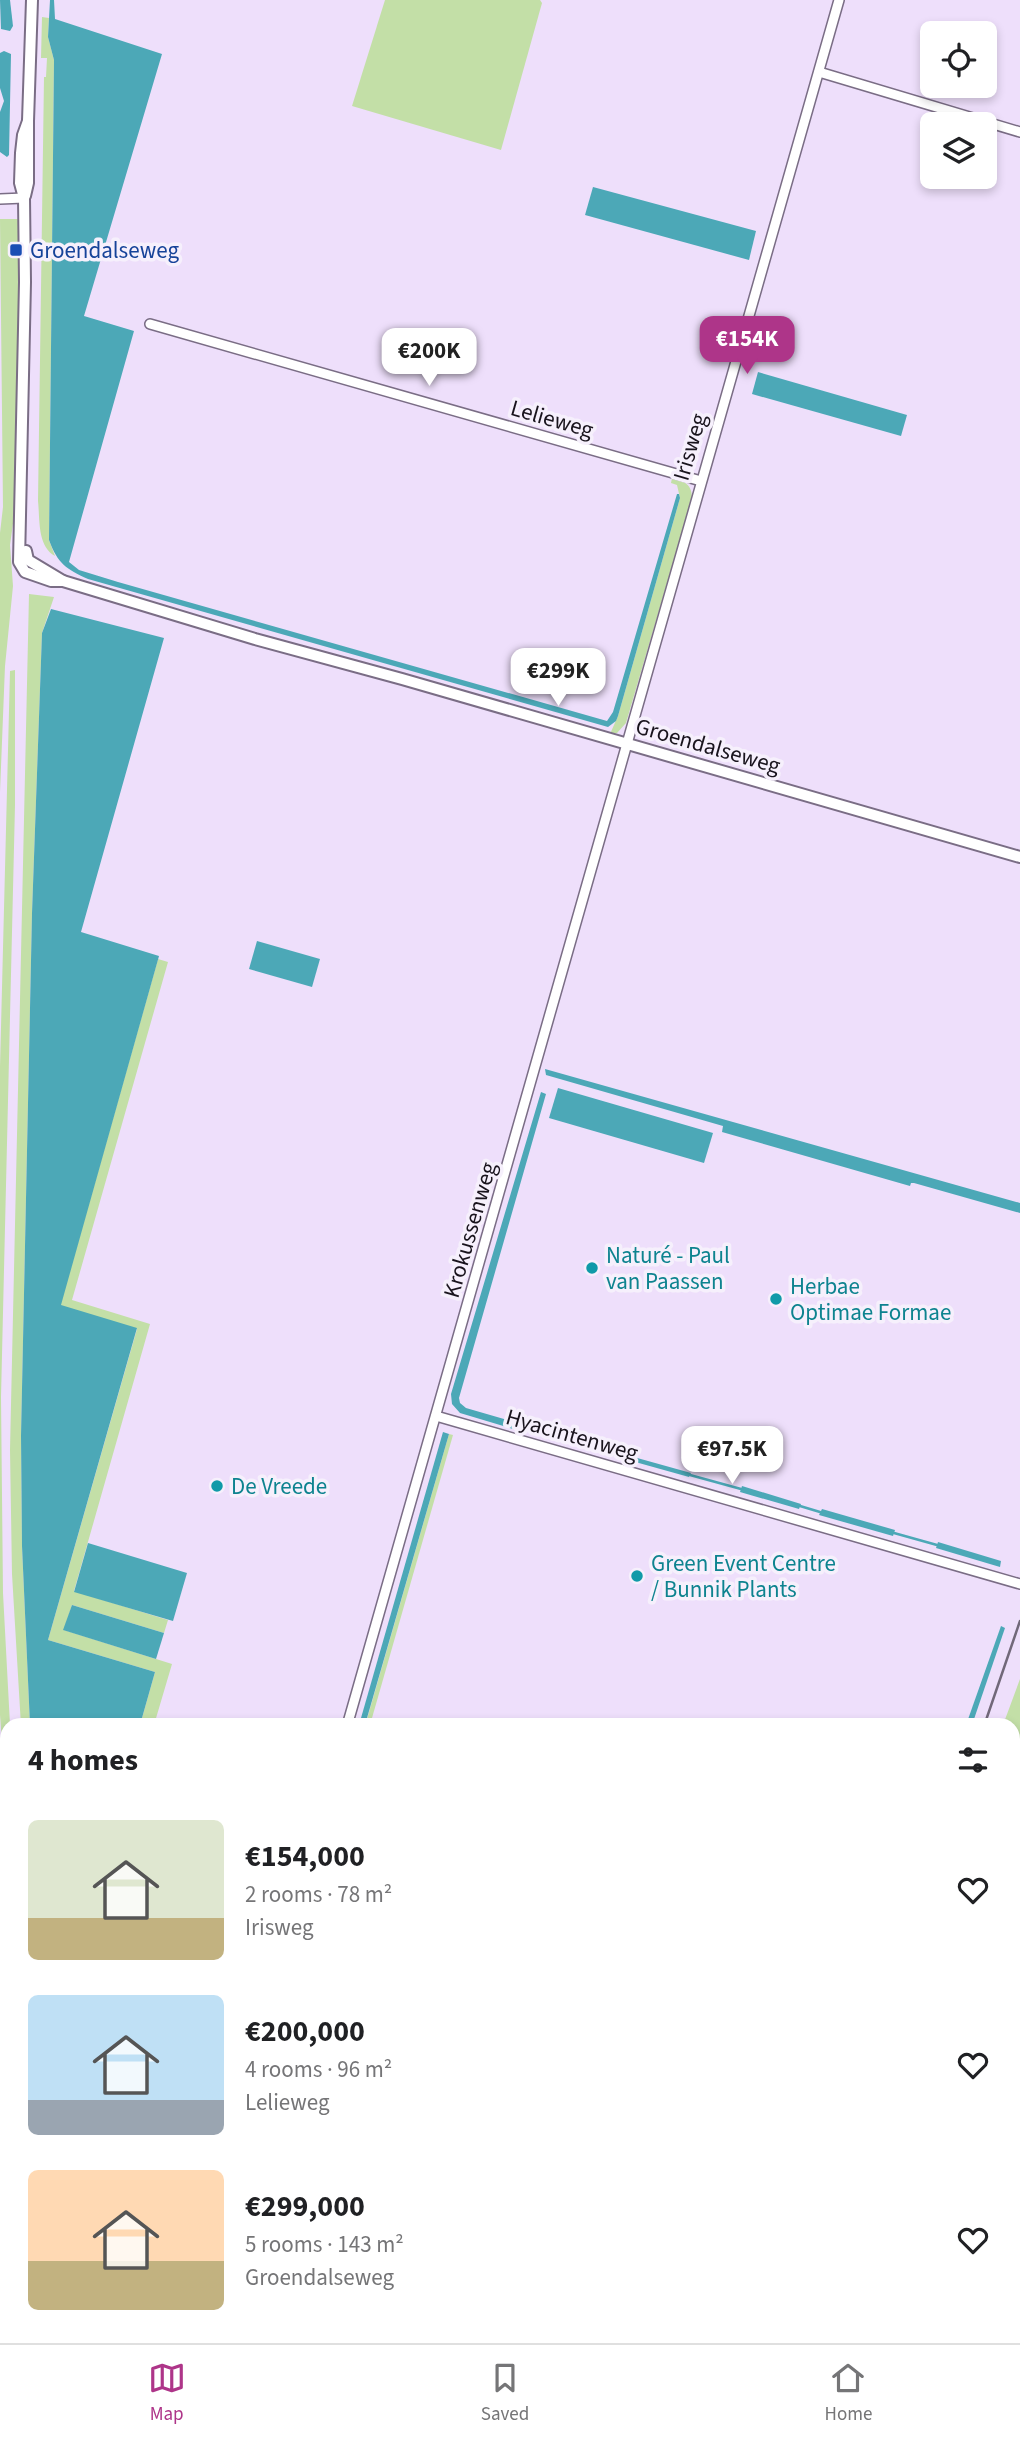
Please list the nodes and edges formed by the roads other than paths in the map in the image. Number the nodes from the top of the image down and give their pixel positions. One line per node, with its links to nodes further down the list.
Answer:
1 (32, 0): 5 (street)
2 (839, 0): 3 (street, Irisweg)
3 (820, 72): 4 (street); 8 (street, Irisweg)
4 (1020, 132)
5 (24, 198): 6 (street); 9 (street)
6 (0, 199)
7 (150, 324): 8 (street, Lelieweg)
8 (701, 481): 13 (street, Irisweg)
9 (21, 526): 10 (street); 11 (street)
10 (26, 551): 11 (street); 12 (street, Groendalseweg)
11 (25, 572): 12 (street, Groendalseweg)
12 (63, 581): 13 (street, Groendalseweg)
13 (626, 744): 14 (street, Groendalseweg); 15 (street, Krokussenweg)
14 (1020, 857)
15 (436, 1416): 16 (street, Hyacintenweg); 17 (street, Krokussenweg)
16 (1020, 1584)
17 (349, 1718)

